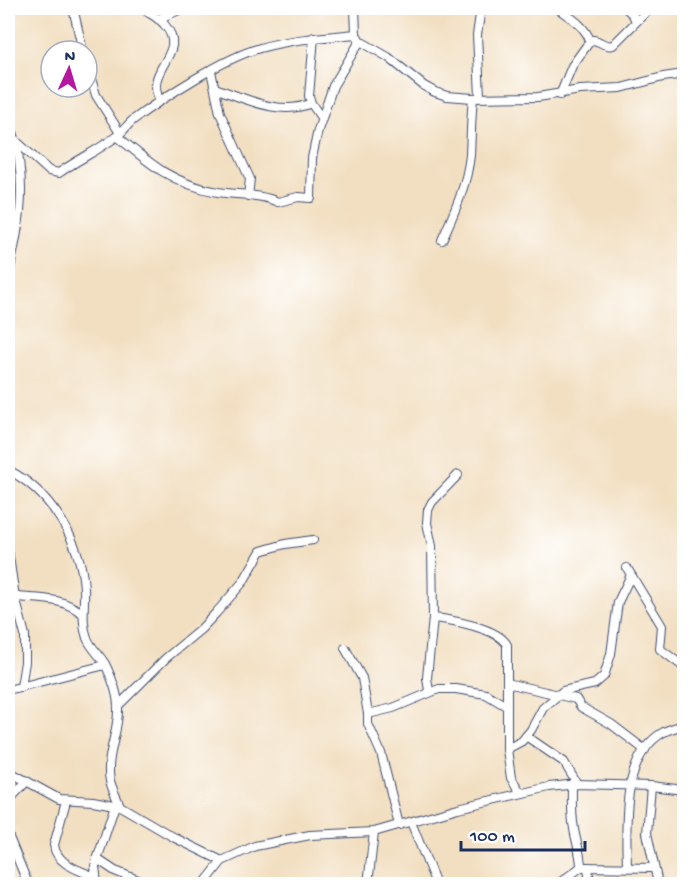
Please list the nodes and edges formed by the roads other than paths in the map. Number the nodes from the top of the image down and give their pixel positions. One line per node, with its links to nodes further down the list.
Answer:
1 (73, 8): 13 (street)
2 (141, 8): 9 (street)
3 (184, 8): 9 (street)
4 (355, 8): 12 (street)
5 (481, 8): 19 (street)
6 (557, 8): 14 (street)
7 (626, 8): 10 (street)
8 (650, 8): 10 (street)
9 (158, 19): 21 (street)
10 (636, 21): 14 (street)
11 (314, 37): 12 (street); 15 (street); 22 (street)
12 (358, 37): 19 (street); 23 (street)
13 (80, 39)
14 (590, 40): 18 (street)
15 (212, 71): 17 (street); 21 (street)
16 (684, 74): 18 (street)
17 (215, 88): 22 (street); 27 (street)
18 (560, 94): 19 (street)
19 (477, 97): 28 (street)
20 (98, 99): 25 (street)
21 (160, 101): 25 (street)
22 (311, 103): 23 (street)
23 (322, 119): 27 (street)
24 (8, 124): 26 (street)
25 (119, 135): 26 (street); 27 (street)
26 (16, 141): 29 (street)
27 (248, 196)
28 (442, 240)
29 (8, 277)
30 (8, 338): 31 (street)
31 (8, 360)
32 (8, 470): 37 (street)
33 (458, 475): 38 (street)
34 (313, 540): 47 (street)
35 (8, 550): 36 (street)
36 (11, 597): 37 (street); 43 (street)
37 (82, 613): 40 (street)
38 (434, 618): 42 (street); 45 (street)
39 (345, 648): 49 (street)
40 (105, 665): 43 (street); 47 (street)
41 (684, 667): 46 (street)
42 (507, 683): 46 (street); 48 (street)
43 (21, 687): 44 (street)
44 (8, 690)
45 (429, 691): 48 (street); 49 (street)
46 (558, 696): 51 (street); 53 (street)
47 (118, 706): 63 (street)
48 (506, 706): 52 (street)
49 (369, 714): 65 (street)
50 (684, 725): 53 (street)
51 (526, 736): 52 (street); 56 (street)
52 (507, 749): 60 (street)
53 (645, 750): 57 (street)
54 (8, 771): 55 (street)
55 (27, 781): 61 (street); 62 (street)
56 (574, 784): 57 (street); 60 (street); 70 (street)
57 (629, 785): 58 (street); 71 (street)
58 (651, 786): 59 (street); 72 (street)
59 (684, 790)
60 (521, 793): 64 (street)
61 (8, 801)
62 (66, 801): 63 (street); 73 (street)
63 (118, 805): 68 (street); 69 (street)
64 (411, 822): 65 (street); 78 (street)
65 (399, 825): 66 (street)
66 (374, 832): 69 (street); 77 (street)
67 (8, 835): 74 (street)
68 (97, 859): 73 (street); 75 (street)
69 (222, 861): 76 (street)
70 (584, 867): 71 (street); 79 (street); 80 (street)
71 (627, 867): 72 (street)
72 (654, 868): 81 (street)
73 (96, 881)
74 (28, 885)
75 (148, 885)
76 (204, 885)
77 (368, 885)
78 (436, 885)
79 (558, 885)
80 (590, 885)
81 (658, 885)

